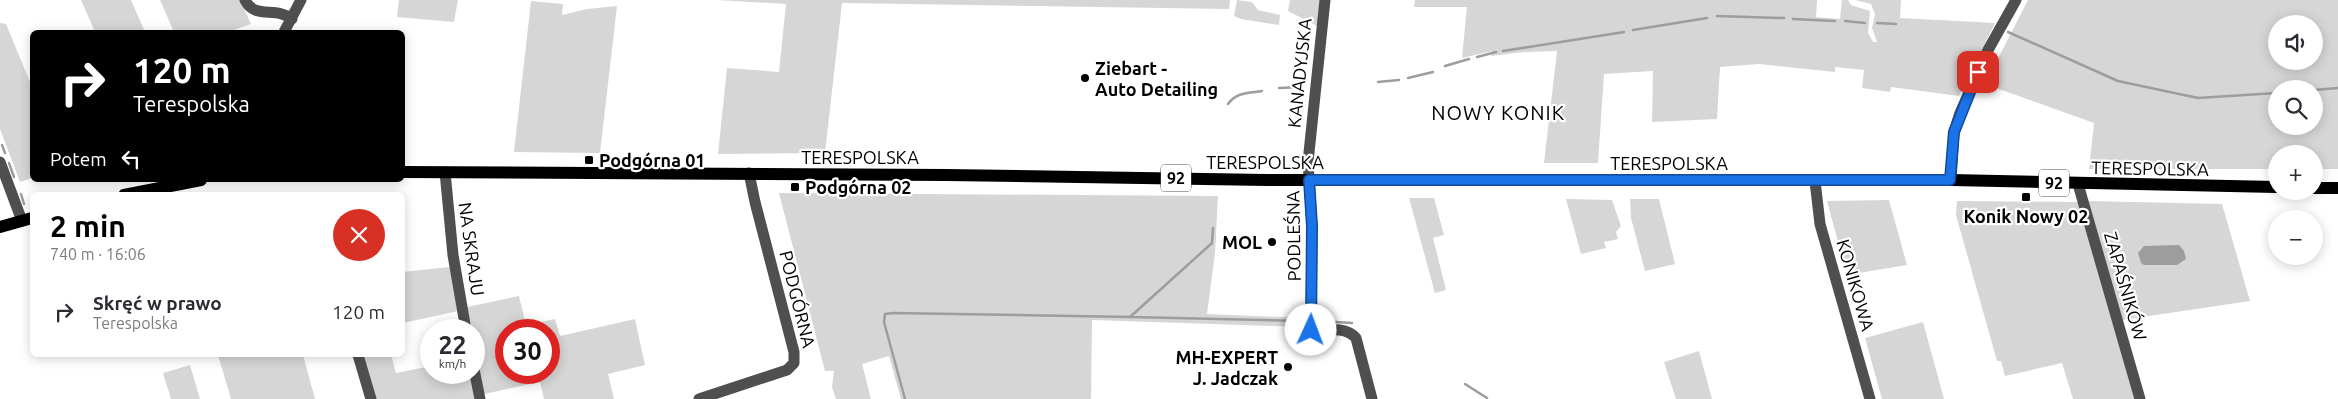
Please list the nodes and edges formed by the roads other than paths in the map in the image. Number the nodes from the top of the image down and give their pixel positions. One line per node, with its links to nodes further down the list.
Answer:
1 (245, 0): 5 (street)
2 (301, 0): 5 (street)
3 (1325, 0): 11 (street, KANADYJSKA)
4 (2016, 0): 13 (street)
5 (292, 19): 6 (street)
6 (285, 30)
7 (0, 162): 20 (street)
8 (405, 172): 9 (main road, TERESPOLSKA / 92)
9 (445, 172): 10 (main road, TERESPOLSKA / 92); 22 (street, NA SKRAJU)
10 (749, 174): 11 (main road, TERESPOLSKA / 92); 27 (street, PODGÓRNA)
11 (1309, 180): 12 (main road, TERESPOLSKA / 92); 28 (street, PODLEŚNA)
12 (1815, 180): 13 (main road, TERESPOLSKA / 92); 29 (street, KONIKOWA)
13 (1950, 180): 15 (main road, TERESPOLSKA / 92)
14 (192, 182): 19 (main road)
15 (2078, 184): 16 (main road, TERESPOLSKA / 92); 30 (street, ZAPAŚNIKÓW)
16 (2268, 187)
17 (2323, 188): 18 (main road)
18 (2338, 188)
19 (140, 192)
20 (27, 219): 21 (main road)
21 (0, 227)
22 (464, 319)
23 (359, 357): 25 (street)
24 (477, 384): 26 (street)
25 (371, 399)
26 (480, 399)
27 (699, 399)
28 (1372, 399)
29 (1870, 399)
30 (2140, 399)

